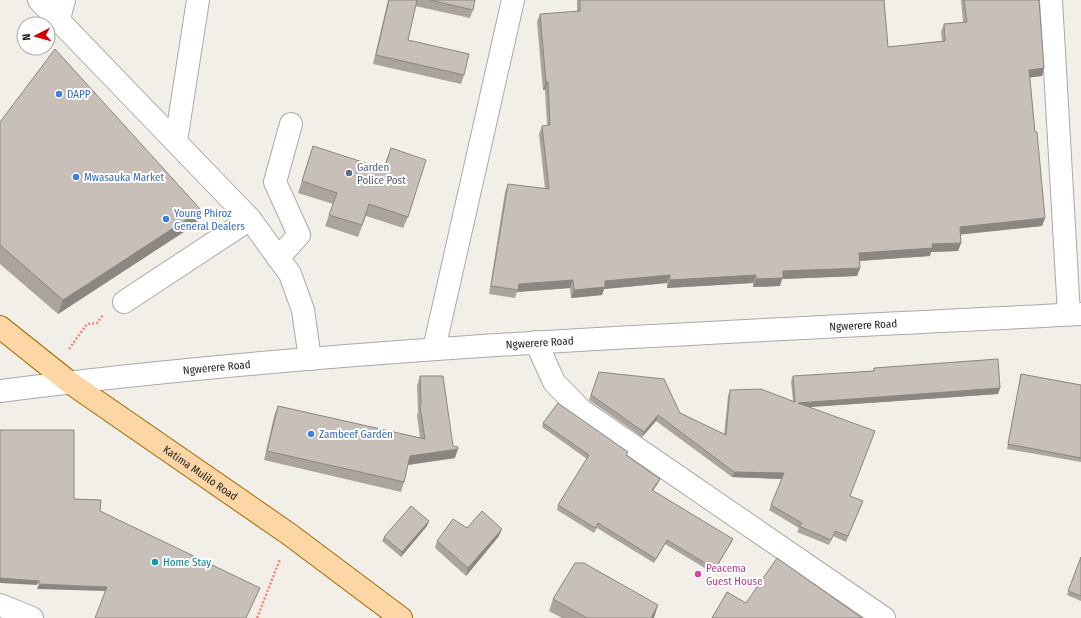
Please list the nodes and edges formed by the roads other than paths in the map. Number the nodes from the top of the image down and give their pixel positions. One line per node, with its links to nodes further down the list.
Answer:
1 (39, 0): 5 (street)
2 (198, 0): 7 (street)
3 (513, 0): 14 (street)
4 (1051, 0): 11 (street)
5 (62, 10): 7 (street)
6 (291, 124): 9 (street)
7 (176, 141): 8 (street)
8 (250, 219): 9 (street); 10 (street)
9 (278, 258): 15 (street)
10 (124, 302)
11 (1075, 314): 13 (street, Ngwerere Road)
12 (0, 327): 16 (main road, Katima Mulilo Road)
13 (536, 342): 14 (street, Ngwerere Road); 21 (street)
14 (434, 349): 15 (street, Ngwerere Road)
15 (310, 359): 16 (street, Ngwerere Road)
16 (69, 382): 17 (street, Ngwerere Road); 20 (main road, Katima Mulilo Road)
17 (0, 391)
18 (0, 605): 19 (street)
19 (32, 618)
20 (401, 618)
21 (884, 618)

